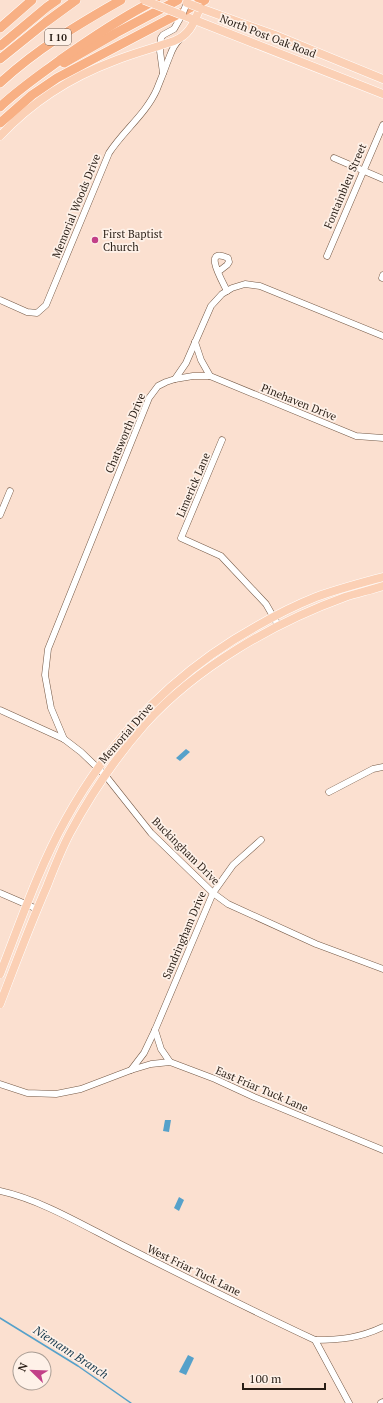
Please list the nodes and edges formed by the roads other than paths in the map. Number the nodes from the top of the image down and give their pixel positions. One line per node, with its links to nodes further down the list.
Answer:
1 (32, 0): 11 (highway)
2 (57, 0): 13 (highway, I 10)
3 (76, 0): 15 (highway)
4 (121, 0): 18 (highway, I 10)
5 (144, 0): 9 (main road, North Post Oak Road, bridge)
6 (156, 0): 19 (highway)
7 (181, 1): 8 (main road, North Post Oak Road, bridge); 9 (street, bridge); 19 (highway)
8 (202, 4): 10 (main road); 17 (main road, North Post Oak Road); 22 (highway)
9 (182, 17): 10 (main road, North Post Oak Road); 14 (street)
10 (195, 20): 12 (main road); 20 (main road, North Post Oak Road)
11 (0, 28)
12 (180, 38): 14 (main road); 16 (street, Memorial Woods Drive)
13 (0, 46)
14 (160, 46): 16 (street, Memorial Woods Drive); 24 (main road)
15 (0, 59)
16 (162, 77): 31 (street, Memorial Woods Drive)
17 (383, 79)
18 (0, 83)
19 (22, 88): 21 (highway)
20 (383, 94)
21 (0, 107)
22 (0, 123)
23 (383, 125): 26 (street, Fontainbleu Street)
24 (0, 136)
25 (334, 158): 26 (street)
26 (363, 170): 27 (street); 28 (street, Fontainbleu Street)
27 (383, 179)
28 (327, 256)
29 (218, 272): 30 (street)
30 (227, 291): 32 (street); 33 (street)
31 (0, 300)
32 (383, 336)
33 (195, 342): 34 (street); 35 (street)
34 (210, 376): 35 (street, Pinehaven Drive); 36 (street, Pinehaven Drive)
35 (175, 379): 47 (street, Chatsworth Drive)
36 (383, 438)
37 (222, 440): 42 (street, Limerick Lane)
38 (10, 491): 39 (street)
39 (0, 515)
40 (383, 577): 42 (main road, Memorial Drive)
41 (383, 586): 43 (main road, Memorial Drive)
42 (274, 617): 43 (street); 44 (main road, Memorial Drive)
43 (278, 625): 45 (main road, Memorial Drive)
44 (178, 679): 45 (main road); 48 (main road, Memorial Drive)
45 (184, 687): 50 (main road, Memorial Drive)
46 (0, 710): 47 (street, Buckingham Drive)
47 (64, 739): 48 (street, Buckingham Drive)
48 (98, 767): 50 (street, Buckingham Drive); 55 (main road, Memorial Drive)
49 (383, 767): 51 (street)
50 (105, 775): 53 (street, Buckingham Drive); 56 (main road, Memorial Drive)
51 (329, 792)
52 (260, 840): 53 (street, Sandringham Drive)
53 (213, 892): 57 (street, Buckingham Drive); 60 (street, Sandringham Drive)
54 (0, 893): 55 (street)
55 (28, 905): 56 (street); 58 (main road, Memorial Drive)
56 (37, 909): 59 (main road, Memorial Drive)
57 (383, 969)
58 (0, 974)
59 (0, 1004)
60 (155, 1030): 61 (street); 62 (street, Sandringham Drive)
61 (170, 1062): 62 (street, East Friar Tuck Lane); 64 (street, East Friar Tuck Lane)
62 (131, 1070): 63 (street, East Friar Tuck Lane)
63 (0, 1084)
64 (383, 1150)
65 (0, 1191): 67 (street, West Friar Tuck Lane)
66 (383, 1327): 67 (street, West Friar Tuck Lane)
67 (315, 1340): 68 (street)
68 (348, 1403)

